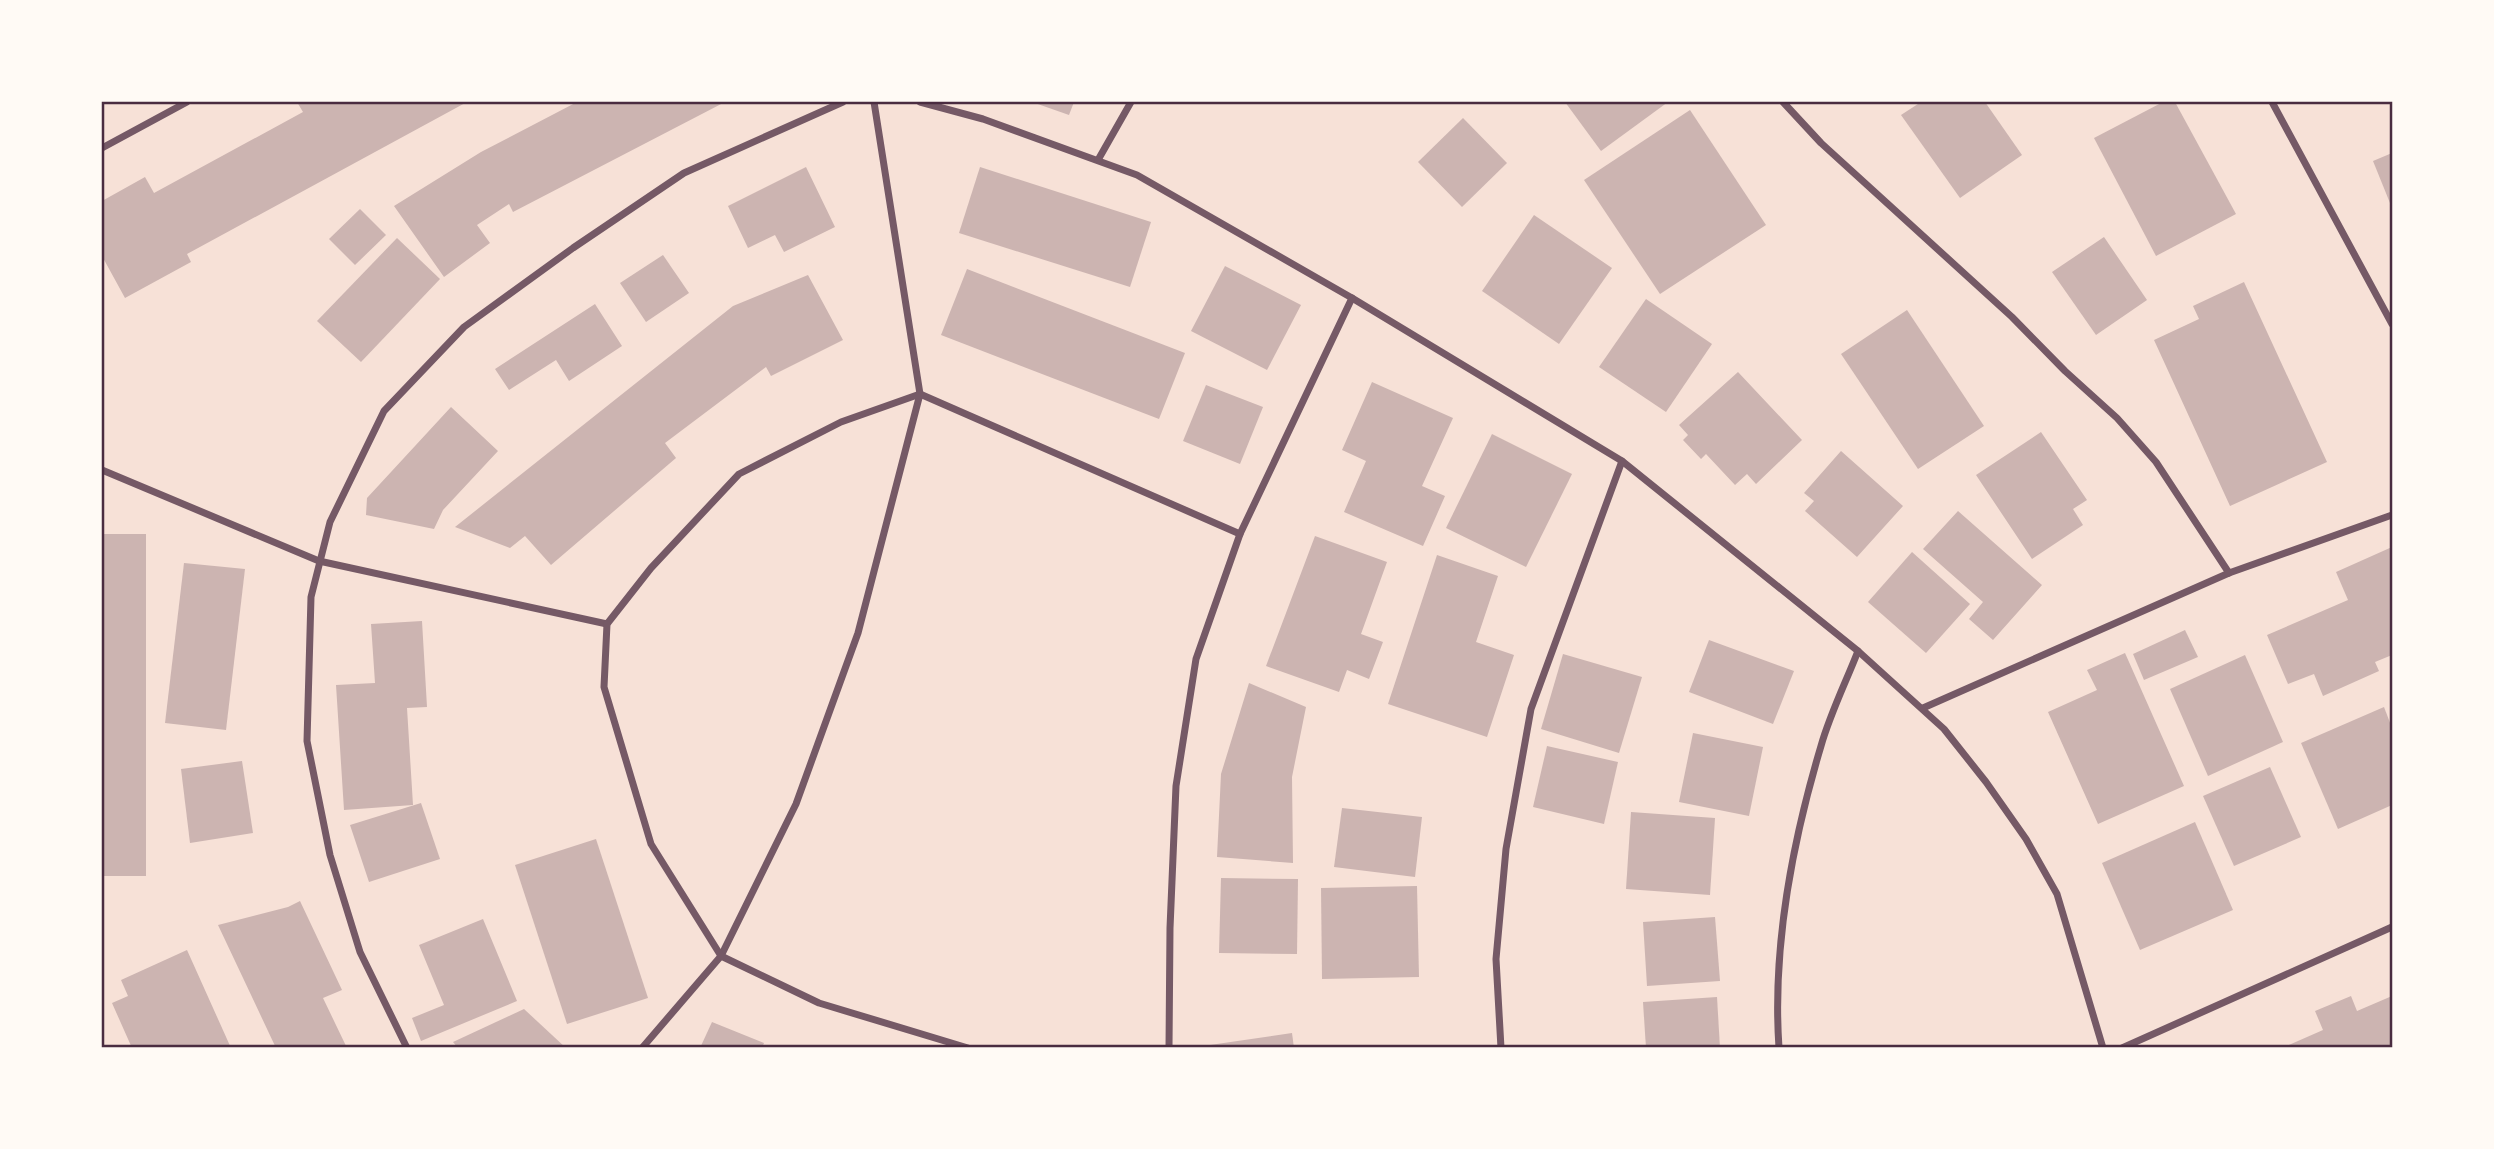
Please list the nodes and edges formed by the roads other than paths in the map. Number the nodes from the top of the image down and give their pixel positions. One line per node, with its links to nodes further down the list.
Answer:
1 (187, 102): 8 (street)
2 (843, 102): 17 (street)
3 (874, 102): 12 (street)
4 (920, 102): 9 (street)
5 (1131, 102): 9 (street)
6 (1783, 102): 18 (street)
7 (2272, 102): 11 (street)
8 (102, 148)
9 (1098, 160): 10 (street)
10 (1352, 298): 13 (street); 16 (street)
11 (2392, 324)
12 (920, 394): 16 (street); 19 (street); 23 (street)
13 (1622, 461): 20 (street); 28 (street)
14 (102, 470): 17 (street)
15 (2392, 514): 18 (street)
16 (1240, 534): 27 (street)
17 (319, 561): 19 (street); 24 (street)
18 (2228, 573): 21 (street)
19 (607, 624): 23 (street)
20 (1858, 651): 21 (street); 29 (street)
21 (1923, 708): 30 (street)
22 (2392, 927): 31 (street)
23 (721, 956): 25 (street); 26 (street)
24 (407, 1048)
25 (642, 1048)
26 (968, 1048)
27 (1169, 1048)
28 (1501, 1048)
29 (1779, 1048)
30 (2103, 1048)
31 (2122, 1048)

